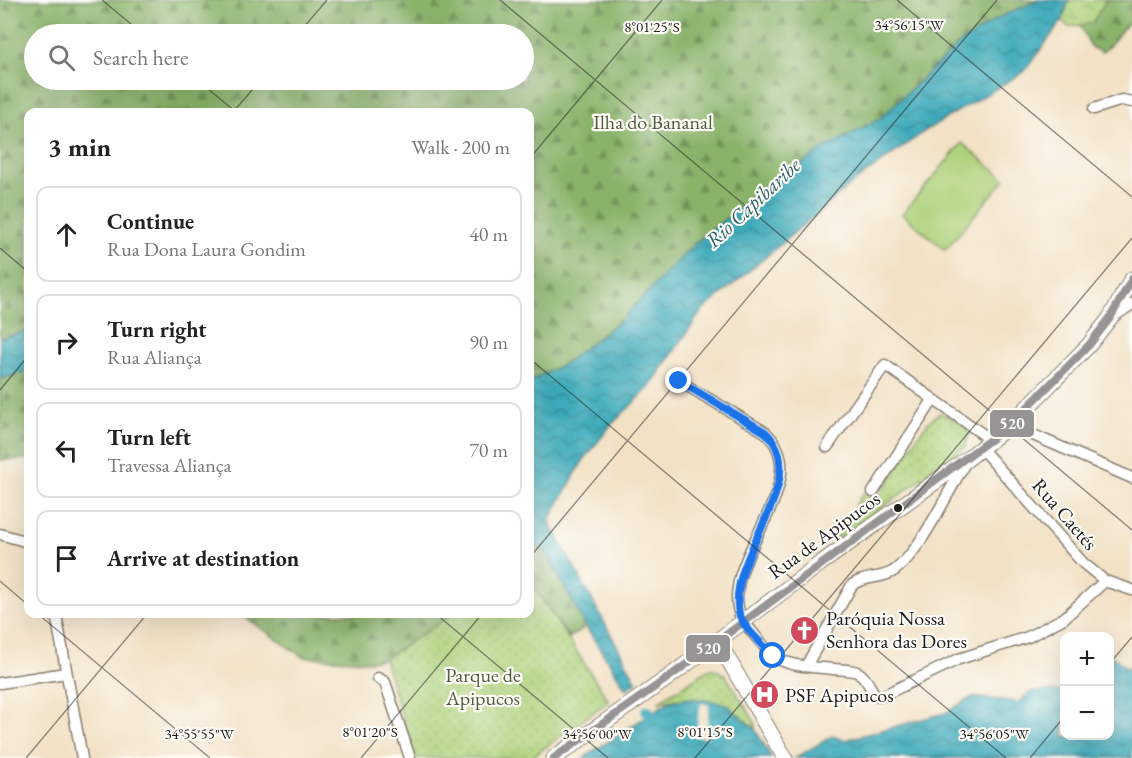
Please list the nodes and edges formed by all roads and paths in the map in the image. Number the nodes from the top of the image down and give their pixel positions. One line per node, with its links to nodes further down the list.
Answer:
1 (1132, 102): 2 (street)
2 (1094, 109)
3 (1132, 279): 5 (main road, Rua de Apipucos)
4 (1132, 304): 5 (street)
5 (1110, 318): 8 (main road, Rua de Apipucos)
6 (679, 381): 18 (street)
7 (933, 400): 8 (street); 9 (street); 12 (street)
8 (996, 436): 10 (main road, Rua de Apipucos); 11 (street); 15 (street, Rua Caetés)
9 (827, 447)
10 (966, 460): 18 (main road, Rua de Apipucos); 20 (street)
11 (1132, 478)
12 (873, 492)
13 (0, 534): 14 (street)
14 (24, 541)
15 (1105, 581): 16 (street, Rua Caetés); 20 (street)
16 (1132, 590)
17 (57, 618): 21 (street)
18 (743, 621): 19 (main road, Rua de Apipucos); 20 (street)
19 (717, 640): 24 (main road); 27 (main road, Rua de Apipucos)
20 (806, 666)
21 (66, 674): 23 (street); 25 (street)
22 (378, 678): 26 (street)
23 (0, 683)
24 (784, 756)
25 (82, 758)
26 (410, 758)
27 (554, 758)

